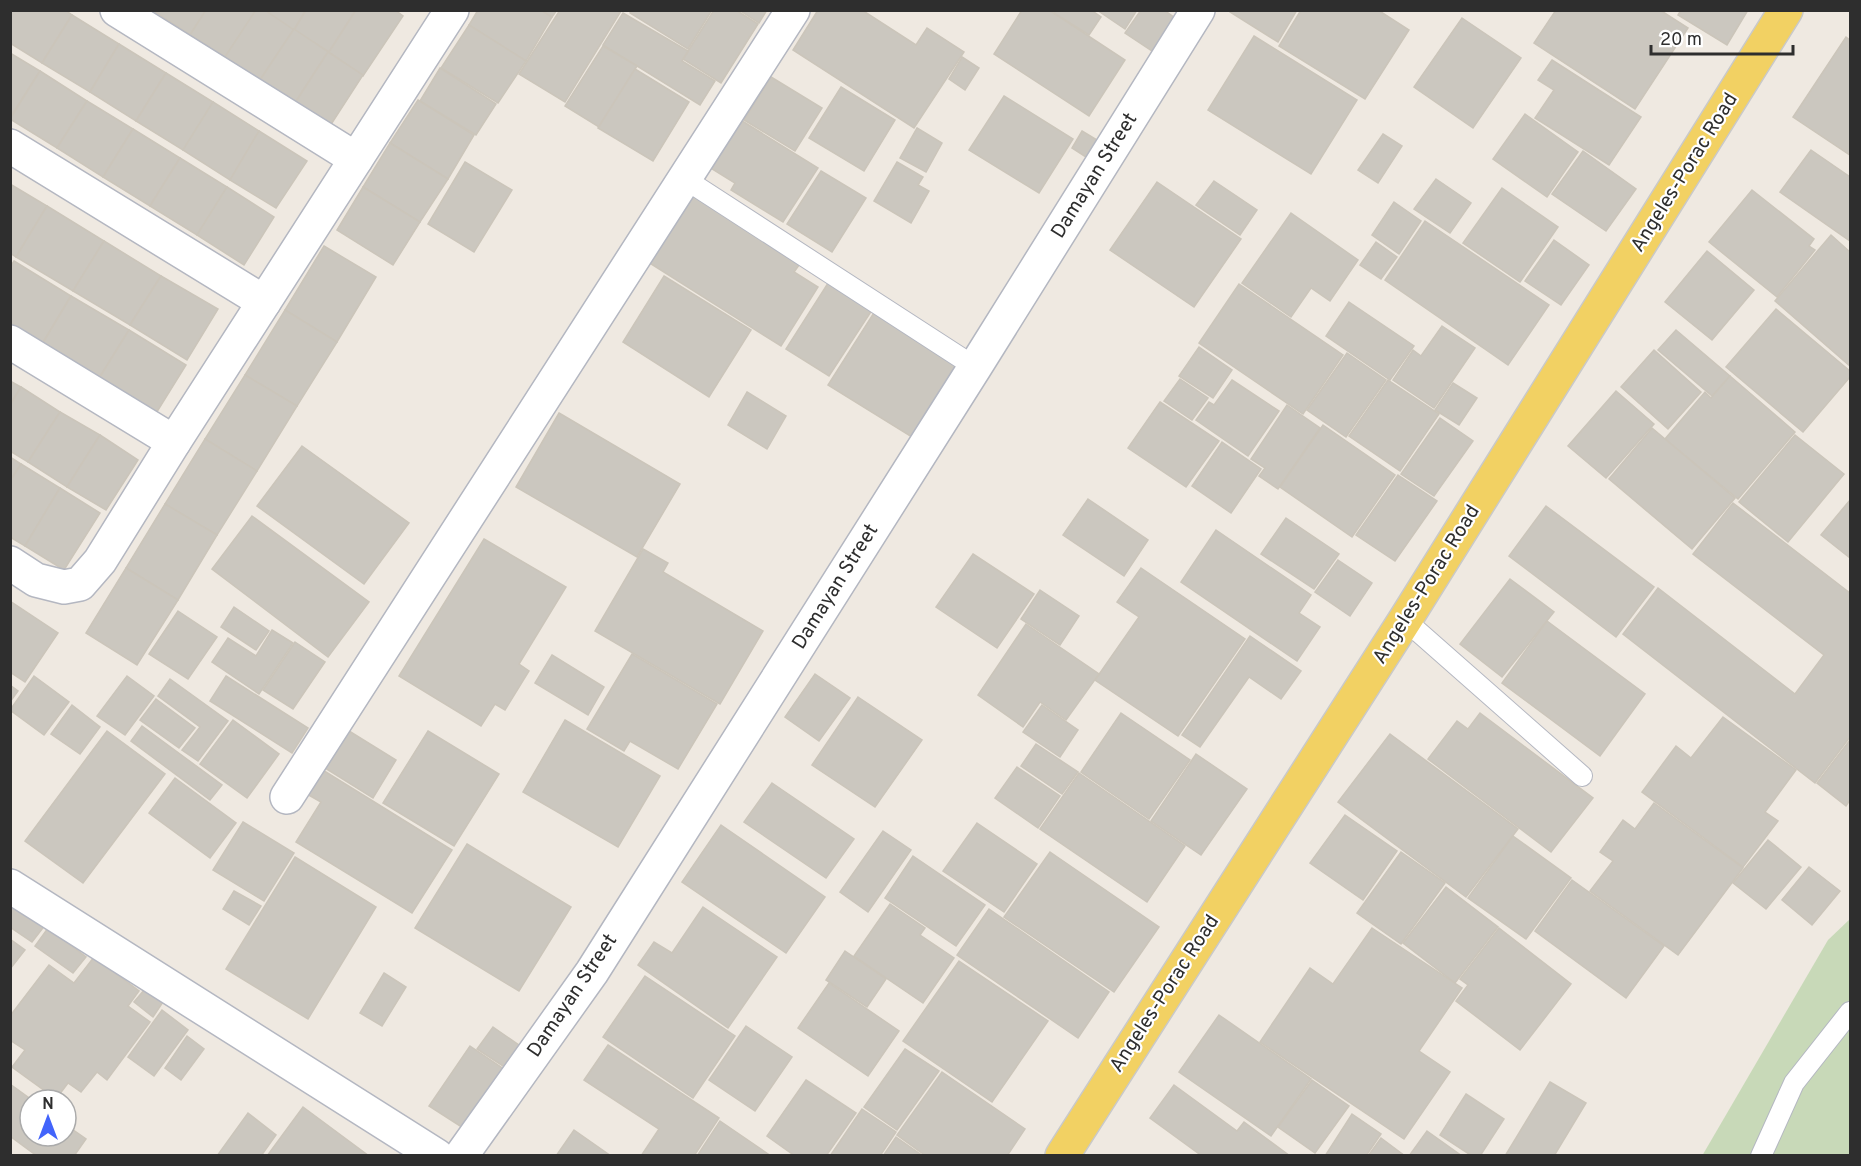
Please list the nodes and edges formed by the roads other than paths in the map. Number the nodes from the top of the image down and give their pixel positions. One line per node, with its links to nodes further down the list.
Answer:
1 (117, 10): 7 (street)
2 (452, 10): 7 (street)
3 (793, 10): 8 (street)
4 (1198, 10): 11 (street, Damayan Street)
5 (1786, 10): 14 (main road, Angeles-Porac Road)
6 (10, 146): 9 (street)
7 (356, 159): 9 (street)
8 (686, 179): 11 (lane); 16 (street)
9 (264, 302): 12 (street)
10 (10, 342): 12 (street)
11 (975, 367): 20 (street, Damayan Street)
12 (174, 442): 13 (street)
13 (10, 563)
14 (1405, 620): 15 (lane); 21 (main road, Angeles-Porac Road)
15 (1582, 776)
16 (287, 797)
17 (10, 886): 19 (street)
18 (1851, 1012): 22 (lane)
19 (437, 1155)
20 (461, 1155)
21 (1062, 1155)
22 (1761, 1155)

